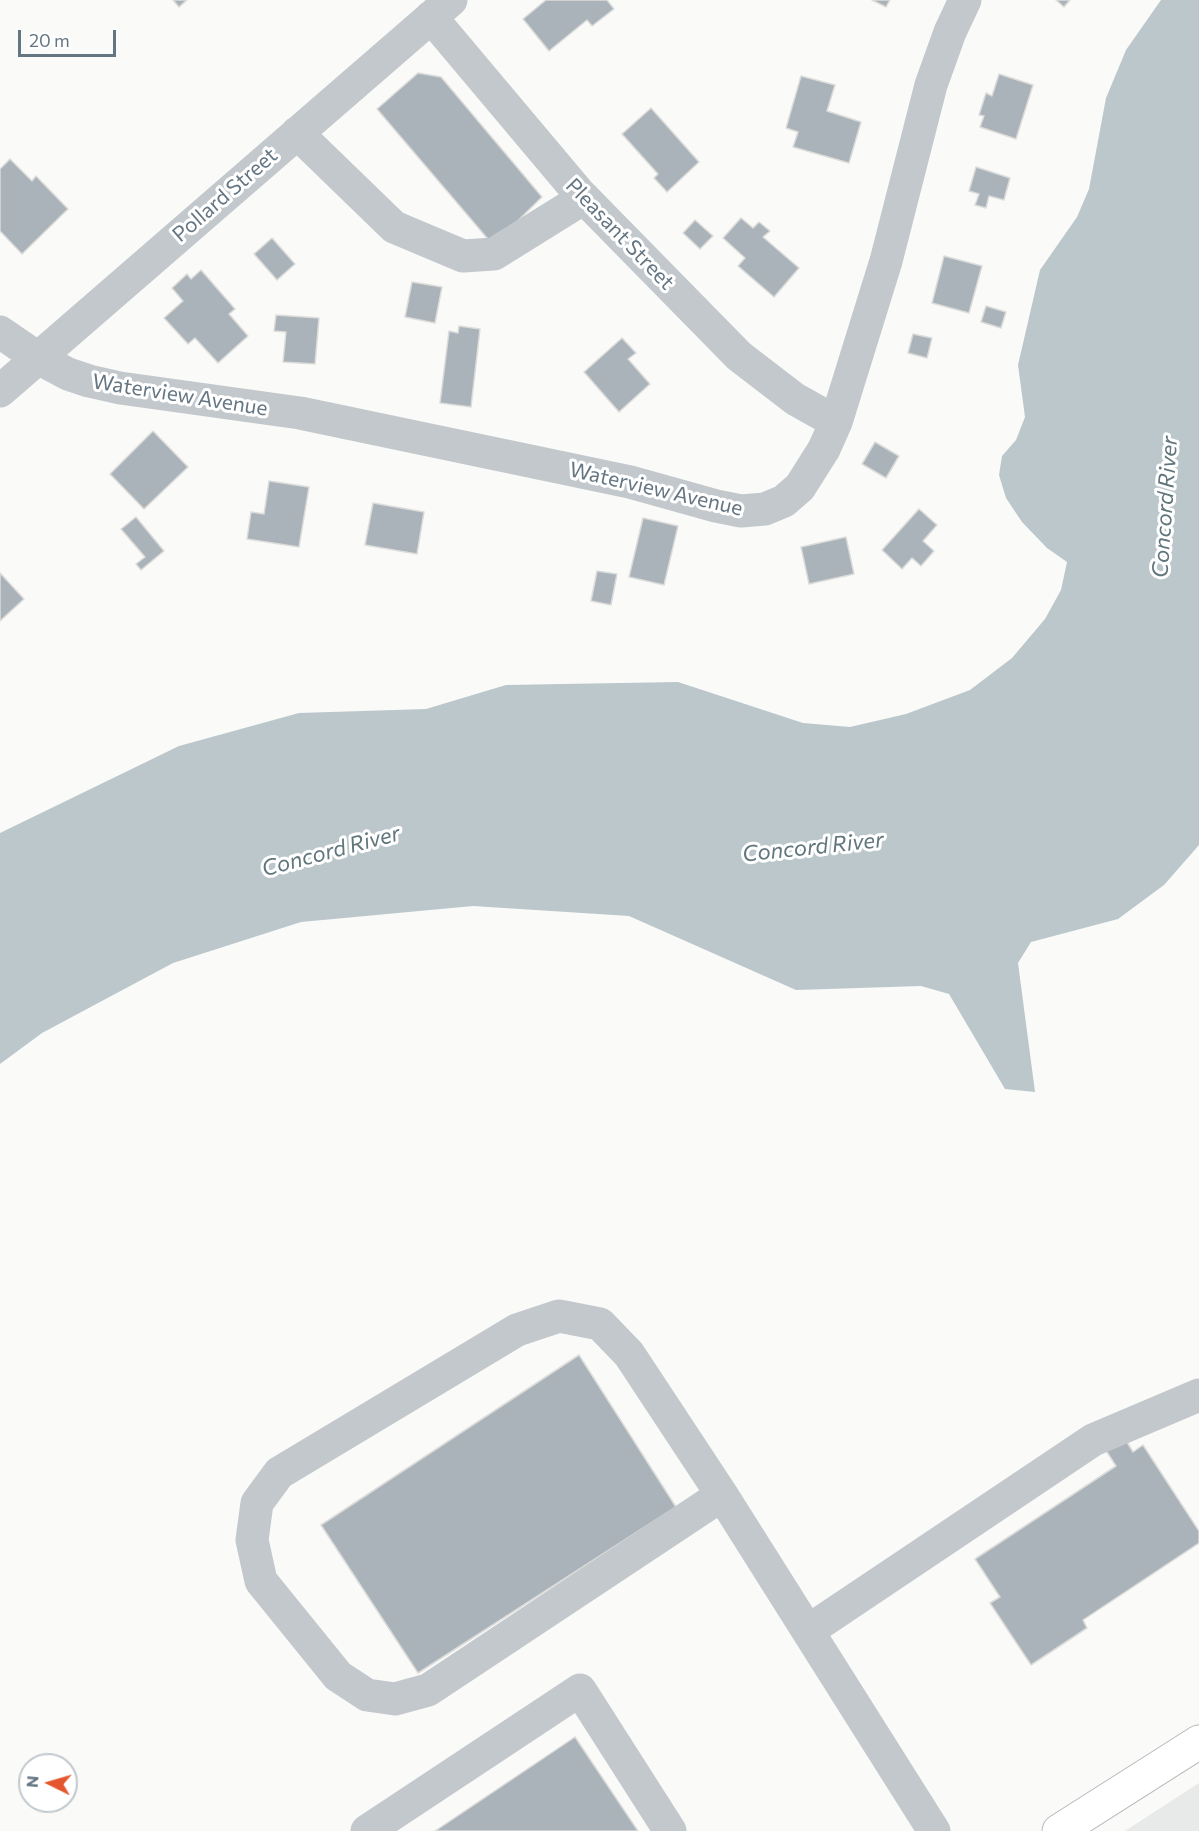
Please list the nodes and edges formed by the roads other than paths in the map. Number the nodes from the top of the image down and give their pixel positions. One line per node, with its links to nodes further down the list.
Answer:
1 (965, 0): 8 (street, Waterview Avenue)
2 (441, 8): 3 (street, Pollard Street); 4 (street, Pleasant Street)
3 (297, 133): 4 (street); 6 (street, Pollard Street)
4 (584, 198): 8 (street, Pleasant Street)
5 (0, 332): 6 (street, Waterview Avenue)
6 (38, 358): 7 (street, Pollard Street); 8 (street, Waterview Avenue)
7 (0, 391)
8 (836, 422)
9 (1199, 1395): 11 (street)
10 (722, 1495): 10 (street); 11 (street)
11 (808, 1631): 15 (street)
12 (1199, 1742): 16 (main road)
13 (367, 1831): 14 (street)
14 (670, 1831)
15 (934, 1831)
16 (1059, 1831)

